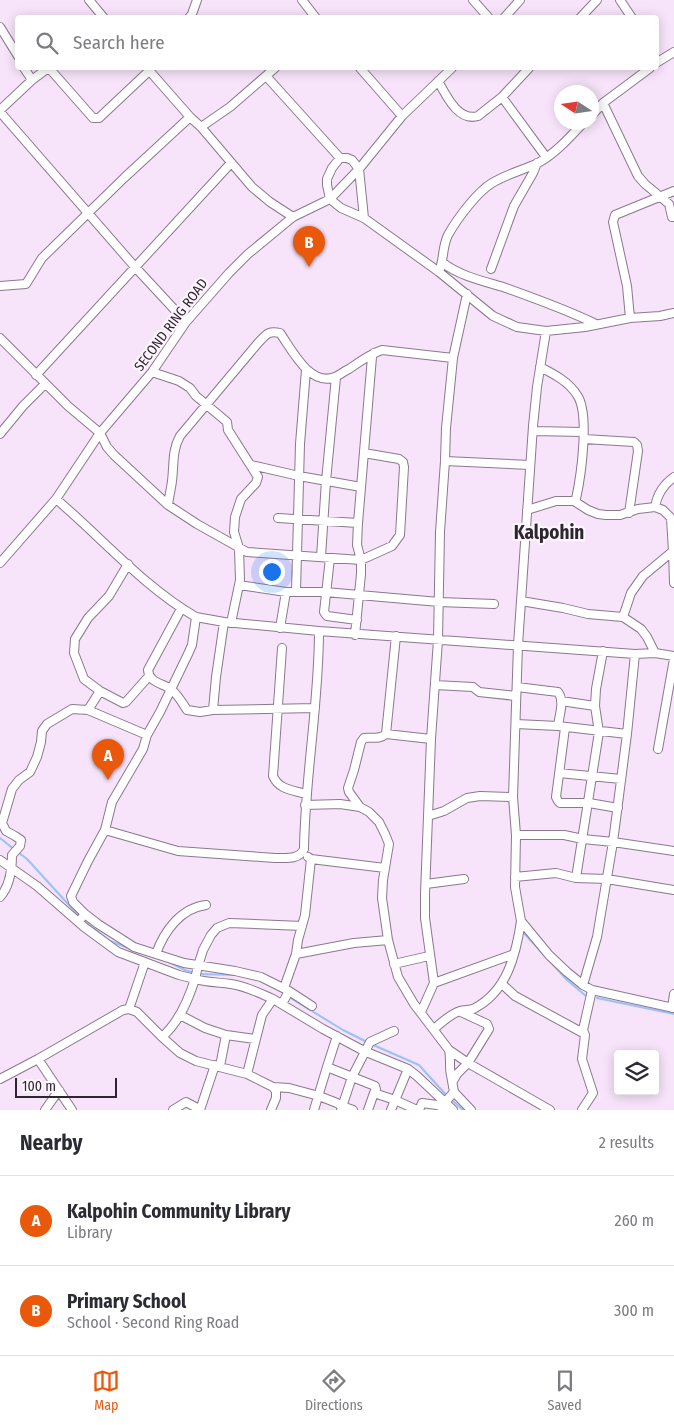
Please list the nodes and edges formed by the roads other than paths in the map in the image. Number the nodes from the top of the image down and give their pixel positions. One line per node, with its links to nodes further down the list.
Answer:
1 (89, 0): 8 (street)
2 (197, 0): 9 (street)
3 (302, 0): 10 (street)
4 (472, 0): 11 (street)
5 (520, 0): 12 (street)
6 (598, 0): 13 (street)
7 (620, 0): 14 (street)
8 (102, 15)
9 (191, 15)
10 (314, 15)
11 (486, 15)
12 (507, 15)
13 (583, 15)
14 (630, 15)
15 (0, 27): 16 (street)
16 (15, 51)
17 (674, 52): 18 (street)
18 (659, 59)
19 (25, 70): 30 (street)
20 (45, 70): 30 (street)
21 (50, 70): 22 (street)
22 (147, 70)
23 (149, 70): 36 (street)
24 (273, 70): 29 (street)
25 (362, 70): 37 (street)
26 (450, 70): 31 (street, SECOND RING ROAD)
27 (527, 70): 32 (street)
28 (647, 70): 33 (street)
29 (266, 76): 38 (street); 41 (street)
30 (32, 80): 35 (street)
31 (438, 80): 32 (street); 37 (street, SECOND RING ROAD)
32 (502, 96): 40 (street)
33 (603, 103): 34 (street); 46 (street)
34 (599, 107)
35 (0, 111): 48 (street)
36 (190, 116): 38 (street); 48 (street)
37 (402, 116): 44 (street, SECOND RING ROAD)
38 (201, 127): 42 (street)
39 (577, 130): 40 (street)
40 (546, 157): 43 (street)
41 (340, 158): 44 (street); 47 (street)
42 (232, 163): 49 (street); 53 (street)
43 (537, 163): 52 (street); 54 (street)
44 (359, 169): 47 (street, SECOND RING ROAD); 51 (street)
45 (674, 191): 46 (street)
46 (658, 196): 50 (street); 59 (street)
47 (330, 199): 49 (street, SECOND RING ROAD); 51 (street)
48 (88, 213): 53 (street); 56 (street)
49 (293, 217): 60 (street, SECOND RING ROAD)
50 (674, 217)
51 (364, 218): 55 (street)
52 (443, 263): 55 (street); 61 (street)
53 (135, 267): 60 (street); 69 (street)
54 (492, 269)
55 (439, 272): 57 (street)
56 (0, 286)
57 (467, 294): 62 (street); 65 (street)
58 (674, 313): 59 (street)
59 (630, 318): 61 (street)
60 (186, 322): 68 (street, SECOND RING ROAD)
61 (596, 324): 62 (street)
62 (546, 332): 66 (street)
63 (0, 339): 69 (street)
64 (374, 353): 65 (street); 70 (street); 77 (street)
65 (453, 358): 78 (street)
66 (540, 367): 73 (street); 76 (street)
67 (306, 370): 70 (street); 72 (street); 81 (street)
68 (152, 372): 72 (street); 74 (street, SECOND RING ROAD)
69 (36, 375): 71 (street)
70 (336, 377): 83 (street)
71 (45, 384): 74 (street); 75 (street)
72 (207, 404): 80 (street); 87 (street)
73 (533, 431): 76 (street); 79 (street)
74 (100, 433): 85 (street, SECOND RING ROAD); 87 (street)
75 (0, 434)
76 (583, 435): 86 (street); 90 (street)
77 (364, 453): 84 (street); 100 (street)
78 (445, 461): 79 (street); 110 (street)
79 (530, 465): 89 (street)
80 (251, 466): 81 (street); 95 (street)
81 (299, 476): 83 (street); 92 (street)
82 (674, 477): 88 (street)
83 (326, 481): 84 (street); 93 (street)
84 (361, 487): 94 (street)
85 (56, 499): 101 (street, SECOND RING ROAD); 102 (street)
86 (574, 501): 89 (street); 90 (street)
87 (168, 505): 95 (street)
88 (655, 507): 90 (street); 96 (street)
89 (527, 510): 109 (street)
90 (629, 513)
91 (278, 518): 92 (street)
92 (297, 520): 93 (street); 97 (street)
93 (323, 521): 94 (street); 98 (street)
94 (358, 523): 100 (street)
95 (239, 548): 97 (street); 104 (street)
96 (673, 549): 103 (street); 114 (street)
97 (298, 556): 98 (street); 105 (street)
98 (321, 557): 99 (street)
99 (330, 558): 100 (street); 107 (street)
100 (361, 560): 108 (street)
101 (0, 563)
102 (128, 564): 112 (street); 132 (street)
103 (674, 583)
104 (239, 584): 106 (street); 116 (street)
105 (296, 591): 106 (street); 107 (street)
106 (286, 592): 117 (street)
107 (326, 592): 108 (street); 115 (street)
108 (359, 595): 110 (street); 115 (street)
109 (521, 601): 114 (street); 122 (street)
110 (439, 602): 111 (street); 121 (street)
111 (494, 604)
112 (181, 609): 113 (street); 128 (street)
113 (196, 617): 116 (street); 131 (street)
114 (623, 617): 125 (street)
115 (357, 620): 119 (street)
116 (228, 622): 117 (street); 140 (street)
117 (280, 628): 118 (street)
118 (319, 631): 119 (street); 138 (street)
119 (355, 635): 120 (street)
120 (396, 636): 121 (street); 144 (street)
121 (438, 640): 122 (street); 129 (street)
122 (518, 645): 124 (street); 130 (street)
123 (282, 648): 137 (street)
124 (603, 651): 126 (street); 136 (street)
125 (655, 653): 126 (street); 127 (street)
126 (635, 654): 145 (street)
127 (674, 657): 134 (street)
128 (149, 676): 131 (street); 132 (street)
129 (434, 685): 133 (street); 147 (street)
130 (517, 687): 133 (street); 135 (street)
131 (172, 690): 140 (street); 146 (street)
132 (100, 691): 139 (street)
133 (516, 696): 141 (street)
134 (671, 698): 148 (street)
135 (561, 701): 136 (street); 142 (street)
136 (595, 706): 143 (street)
137 (278, 708): 138 (street); 140 (street); 152 (street)
138 (315, 708): 152 (street)
139 (88, 710): 146 (street); 167 (street)
140 (213, 710)
141 (516, 724): 142 (street); 153 (street)
142 (561, 727): 143 (street); 149 (street)
143 (599, 732): 145 (street); 150 (street)
144 (386, 734): 147 (street); 156 (street)
145 (627, 734): 151 (street)
146 (147, 735): 159 (street)
147 (431, 739): 158 (street)
148 (658, 748)
149 (560, 773): 150 (street); 154 (street)
150 (593, 776): 151 (street); 154 (street)
151 (621, 779): 157 (street)
152 (306, 794): 155 (street)
153 (513, 797): 158 (street); 160 (street)
154 (589, 803): 157 (street); 161 (street)
155 (305, 805): 156 (street); 164 (street)
156 (360, 807): 168 (street)
157 (618, 808): 162 (street)
158 (428, 816): 173 (street)
159 (105, 830): 164 (street); 177 (street)
160 (516, 835): 161 (street); 169 (street)
161 (583, 839): 162 (street); 170 (street)
162 (613, 842): 163 (street); 172 (street)
163 (674, 851)
164 (302, 854): 165 (street)
165 (311, 859): 168 (street); 179 (street)
166 (0, 860): 167 (street)
167 (12, 868): 175 (street); 177 (street)
168 (385, 868): 180 (street)
169 (515, 877): 170 (street); 178 (street)
170 (576, 878): 172 (street)
171 (464, 879): 173 (street)
172 (607, 879): 174 (street); 190 (street)
173 (426, 884): 184 (street)
174 (674, 890)
175 (0, 898)
176 (206, 905): 181 (street)
177 (82, 918): 181 (street); 185 (street)
178 (520, 921): 183 (street); 190 (street)
179 (302, 926): 182 (street); 187 (street)
180 (388, 940): 182 (street); 186 (street)
181 (156, 954): 187 (street)
182 (296, 954): 193 (street)
183 (514, 954): 188 (street); 189 (street)
184 (429, 956): 186 (street); 188 (street)
185 (145, 962): 187 (street); 197 (street)
186 (394, 964): 199 (street)
187 (196, 973): 193 (street); 194 (street); 200 (street)
188 (434, 983): 199 (street)
189 (502, 984): 198 (street); 203 (street)
190 (583, 985): 191 (street)
191 (592, 990): 196 (street); 203 (street)
192 (674, 994): 196 (street)
193 (285, 995): 194 (street); 195 (street); 205 (street)
194 (273, 999): 207 (street)
195 (312, 1006)
196 (673, 1008)
197 (129, 1009): 206 (street); 210 (street)
198 (459, 1011): 201 (street); 211 (street)
199 (420, 1012): 201 (street)
200 (180, 1015): 204 (street); 206 (street)
201 (434, 1029): 209 (street)
202 (394, 1031): 208 (street)
203 (583, 1033): 240 (street)
204 (226, 1035): 207 (street); 212 (street)
205 (337, 1036): 208 (street); 213 (street)
206 (162, 1037): 212 (street)
207 (255, 1039): 215 (street)
208 (367, 1047): 214 (street); 216 (street)
209 (449, 1050): 211 (street); 218 (street)
210 (38, 1060): 217 (street); 221 (street)
211 (468, 1063): 218 (street); 239 (street)
212 (217, 1065): 215 (street); 231 (street)
213 (328, 1067): 216 (street); 223 (street)
214 (408, 1069): 220 (street); 224 (street)
215 (247, 1074): 219 (street)
216 (352, 1078): 222 (street); 226 (street)
217 (0, 1079)
218 (453, 1082): 225 (street)
219 (273, 1087): 223 (street); 232 (street)
220 (428, 1087): 225 (street); 227 (street)
221 (59, 1090): 228 (street); 229 (street)
222 (374, 1093): 224 (street); 235 (street)
223 (319, 1096): 226 (street); 233 (street)
224 (395, 1100): 227 (street); 236 (street)
225 (448, 1101): 227 (street); 237 (street); 238 (street)
226 (341, 1108): 234 (street)
227 (419, 1108)
228 (45, 1110)
229 (72, 1110)
230 (173, 1110): 231 (street)
231 (199, 1110)
232 (272, 1110)
233 (314, 1110)
234 (353, 1110)
235 (368, 1110)
236 (391, 1110)
237 (453, 1110)
238 (471, 1110)
239 (550, 1110)
240 (582, 1110)

